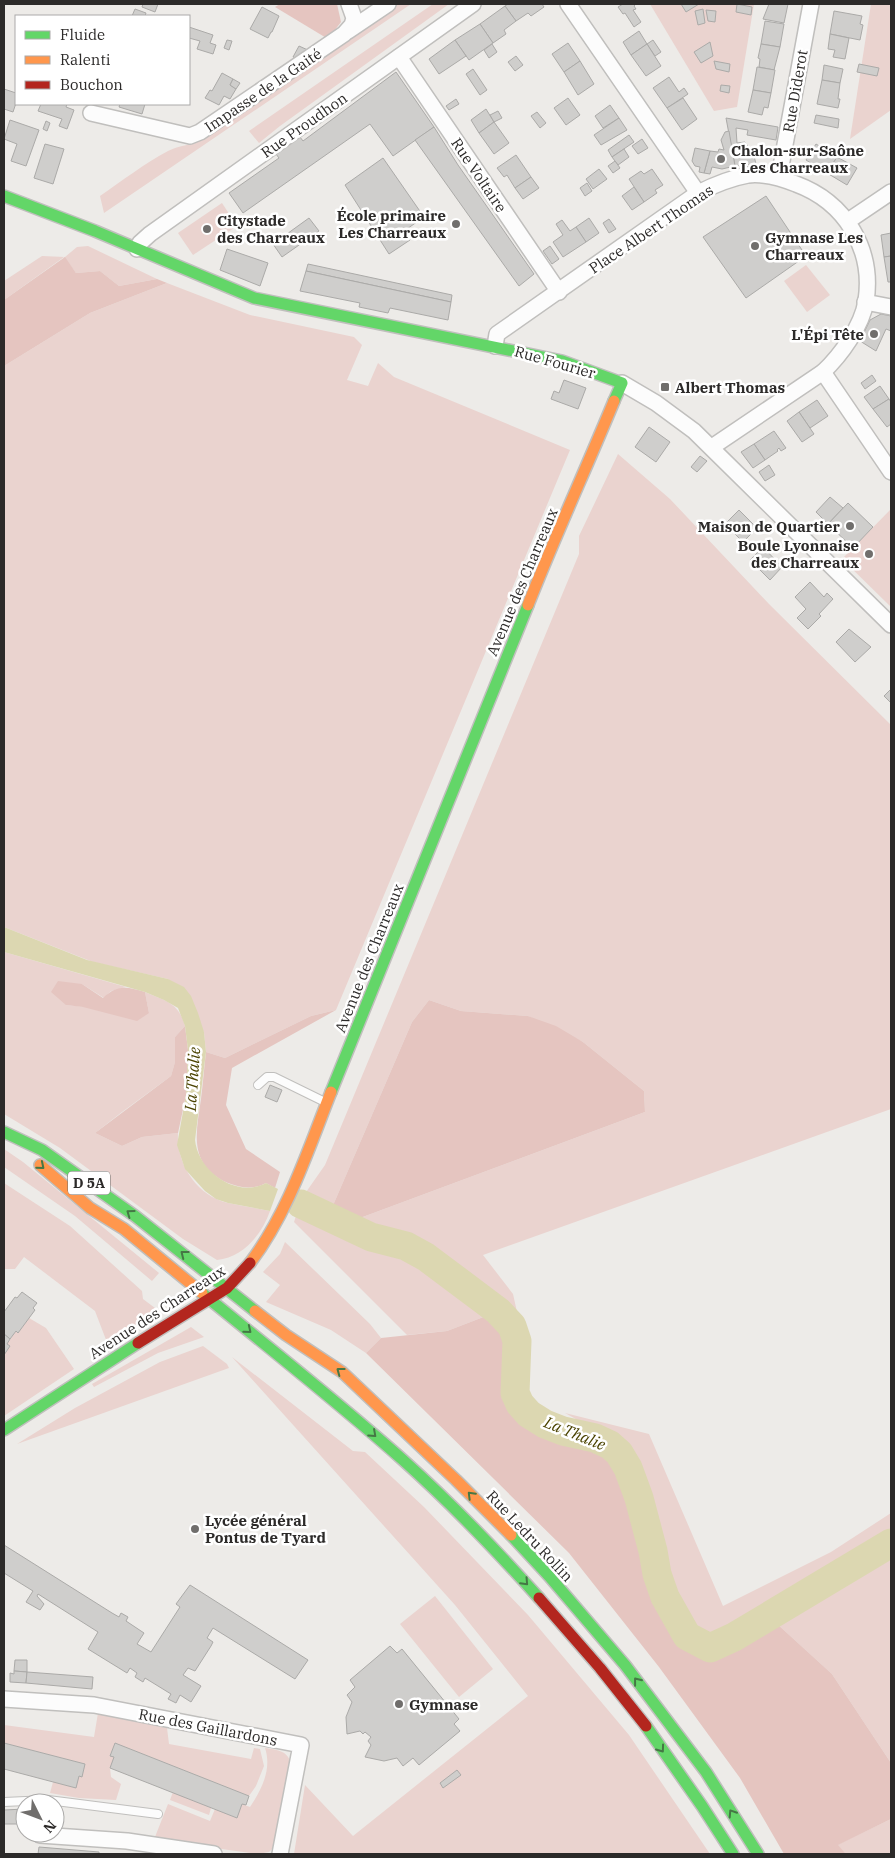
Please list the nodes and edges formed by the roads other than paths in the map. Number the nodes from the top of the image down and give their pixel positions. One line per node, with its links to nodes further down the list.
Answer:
1 (349, 4): 6 (street)
2 (388, 4): 6 (street, Impasse de la Gaité)
3 (473, 4): 7 (street, Rue Proudhon)
4 (568, 4): 11 (street)
5 (811, 4): 9 (street, Rue Diderot)
6 (344, 34): 8 (street, Impasse de la Gaité)
7 (399, 58): 14 (street, Rue Proudhon); 15 (street, Rue Voltaire)
8 (91, 113)
9 (779, 177): 11 (street, Place Albert Thomas); 13 (street, Place Albert Thomas)
10 (891, 192): 13 (street)
11 (698, 194): 15 (street, Place Albert Thomas)
12 (4, 196): 14 (main road, Rue Fourier)
13 (848, 221): 16 (street, Place Albert Thomas)
14 (137, 249): 18 (main road, Rue Fourier)
15 (558, 292): 18 (street, Place Albert Thomas)
16 (866, 302): 17 (street); 19 (street, Place Albert Thomas)
17 (891, 308)
18 (495, 346): 20 (main road, Rue Fourier)
19 (823, 372): 21 (street, Place Albert Thomas); 22 (street)
20 (622, 383): 21 (street, Rue Fourier); 25 (main road, Avenue des Charreaux)
21 (712, 447): 23 (street, Rue Fourier)
22 (891, 472)
23 (891, 625)
24 (258, 1085): 25 (lane)
25 (327, 1102): 27 (main road, Avenue des Charreaux)
26 (4, 1133): 27 (main road, D 5A, one-way to 26); 28 (main road, D 5A, one-way to 28)
27 (227, 1288): 28 (main road, Avenue des Charreaux); 37 (main road, Rue Ledru Rollin, one-way to 27)
28 (211, 1299): 29 (main road, Avenue des Charreaux); 36 (main road, one-way to 36)
29 (4, 1430)
30 (4, 1699): 35 (street, Rue des Gaillardons)
31 (4, 1802): 32 (lane)
32 (158, 1814)
33 (65, 1837): 34 (street)
34 (214, 1854)
35 (280, 1854)
36 (733, 1854)
37 (758, 1854)

